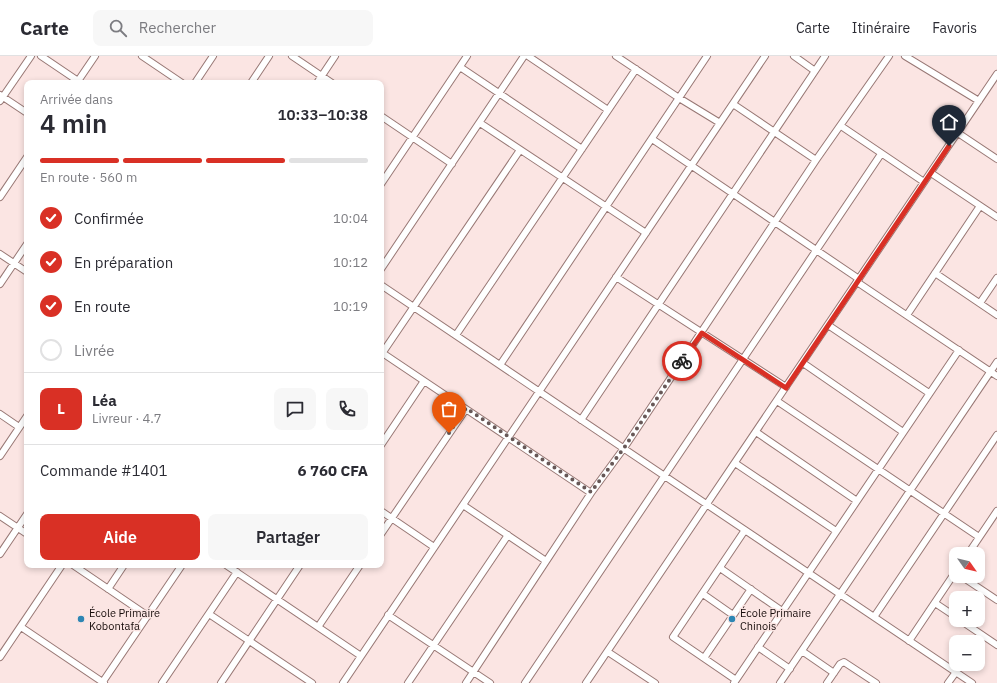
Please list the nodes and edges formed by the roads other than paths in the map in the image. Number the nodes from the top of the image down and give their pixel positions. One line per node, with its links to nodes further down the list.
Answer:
1 (30, 56): 34 (street)
2 (41, 56): 26 (street)
3 (95, 56): 27 (street)
4 (142, 56): 20 (street)
5 (154, 56): 20 (street)
6 (213, 56): 29 (street)
7 (269, 56): 30 (street)
8 (292, 56): 25 (street)
9 (335, 56): 25 (street)
10 (467, 56): 21 (street)
11 (524, 56): 33 (street)
12 (528, 56): 38 (street)
13 (616, 56): 22 (street)
14 (765, 56): 37 (street)
15 (794, 56): 23 (street)
16 (825, 56): 23 (street)
17 (889, 56): 43 (street)
18 (905, 56): 36 (street)
19 (705, 57): 35 (street)
20 (150, 62): 28 (street)
21 (460, 67): 33 (street); 46 (street)
22 (636, 69): 35 (street); 38 (street)
23 (815, 71): 44 (street)
24 (997, 74): 36 (street)
25 (322, 76): 31 (street); 32 (street)
26 (77, 80)
27 (81, 80)
28 (177, 80)
29 (197, 80)
30 (253, 80)
31 (319, 80)
32 (328, 80)
33 (499, 93): 41 (street); 48 (street)
34 (1, 98): 39 (street)
35 (679, 98): 42 (street); 47 (street)
36 (979, 101): 45 (street)
37 (732, 104): 42 (street); 44 (street)
38 (608, 110): 48 (street)
39 (24, 111)
40 (384, 118): 46 (street)
41 (480, 123): 49 (street); 54 (street)
42 (720, 123): 55 (street)
43 (840, 126): 50 (street); 52 (street)
44 (775, 132): 52 (street); 60 (street)
45 (958, 133): 51 (street); 56 (street)
46 (412, 137): 54 (street); 58 (street)
47 (652, 139): 55 (street); 63 (street)
48 (582, 149): 57 (street)
49 (520, 150): 57 (street); 81 (street)
50 (881, 154): 59 (street); 68 (street)
51 (997, 159)
52 (816, 160): 65 (street)
53 (24, 161): 61 (street)
54 (452, 164): 71 (street)
55 (691, 166): 60 (street); 66 (street)
56 (931, 173): 59 (street); 62 (street)
57 (562, 178): 63 (street); 86 (street)
58 (384, 179)
59 (924, 182): 76 (street)
60 (733, 194): 65 (street); 80 (street)
61 (0, 197)
62 (980, 206): 64 (street); 73 (street)
63 (606, 207): 66 (street); 93 (street)
64 (997, 218)
65 (775, 222): 68 (street); 85 (street)
66 (646, 233): 74 (street)
67 (24, 248): 70 (street)
68 (816, 250): 76 (street); 90 (street)
69 (0, 254): 70 (street)
70 (14, 263): 72 (street); 77 (street)
71 (384, 265)
72 (24, 270)
73 (935, 273): 79 (street); 82 (street)
74 (616, 277): 80 (street); 98 (street)
75 (997, 278): 79 (street)
76 (858, 280): 82 (street); 84 (street)
77 (0, 284)
78 (384, 287): 81 (street)
79 (980, 303): 83 (street)
80 (659, 305): 85 (street); 104 (street)
81 (414, 307): 86 (street); 87 (street)
82 (907, 315): 88 (street)
83 (997, 315)
84 (828, 324): 92 (street); 99 (street)
85 (702, 333): 90 (street); 111 (street)
86 (456, 336): 93 (street)
87 (384, 350)
88 (959, 350): 94 (street); 99 (street)
89 (384, 354): 96 (street)
90 (743, 359): 97 (street); 115 (street)
91 (997, 362): 94 (street)
92 (803, 363): 97 (street); 107 (street)
93 (500, 365): 98 (street)
94 (990, 371): 95 (street); 116 (street)
95 (997, 376)
96 (424, 381): 101 (street); 110 (street)
97 (786, 388): 100 (street)
98 (539, 391): 104 (street); 109 (street)
99 (929, 393): 107 (street)
100 (777, 401): 106 (street); 114 (street)
101 (466, 408): 109 (street); 125 (street)
102 (0, 414): 105 (street)
103 (24, 420): 105 (street)
104 (581, 420): 111 (street)
105 (19, 427): 112 (street)
106 (756, 432): 113 (street); 118 (street)
107 (903, 432): 114 (street)
108 (997, 435): 123 (street)
109 (508, 437): 117 (street); 120 (street)
110 (384, 441)
111 (624, 448): 115 (street); 117 (street)
112 (0, 456)
113 (735, 463): 119 (street); 130 (street)
114 (878, 469): 116 (street); 118 (street)
115 (664, 476): 119 (street); 191 (street)
116 (910, 490): 123 (street); 153 (street)
117 (591, 492): 137 (street)
118 (857, 501): 130 (street)
119 (707, 504): 129 (street); 173 (street)
120 (463, 505): 132 (street); 134 (street)
121 (997, 511): 133 (street)
122 (384, 513): 125 (street)
123 (944, 513): 133 (street); 163 (street)
124 (0, 516): 127 (street)
125 (392, 518): 128 (street); 134 (street)
126 (24, 519): 127 (street)
127 (18, 528): 131 (street); 136 (street)
128 (384, 530)
129 (745, 530): 145 (street); 147 (street)
130 (836, 531): 147 (street)
131 (24, 532)
132 (508, 535): 137 (street); 169 (street)
133 (979, 537): 135 (street)
134 (434, 547): 160 (street)
135 (973, 547)
136 (0, 554)
137 (546, 561): 178 (street)
138 (60, 568): 164 (street)
139 (77, 568): 150 (street)
140 (122, 568): 150 (street)
141 (180, 568): 162 (street)
142 (231, 568): 146 (street)
143 (298, 568): 154 (street)
144 (358, 568): 165 (street)
145 (720, 568): 151 (street); 152 (street)
146 (237, 572): 154 (street); 159 (street)
147 (808, 573): 153 (street); 157 (street)
148 (950, 583): 156 (street)
149 (972, 583): 155 (street)
150 (108, 589): 162 (street)
151 (751, 589): 157 (street); 161 (street)
152 (703, 594): 161 (street); 176 (street)
153 (840, 594): 163 (street); 172 (street)
154 (277, 599): 165 (street); 167 (street)
155 (997, 600)
156 (935, 603): 158 (street); 168 (street)
157 (782, 611): 171 (street)
158 (949, 612)
159 (209, 614): 167 (street); 184 (street)
160 (388, 615): 169 (street); 174 (street)
161 (733, 615): 176 (street)
162 (148, 616): 183 (street)
163 (874, 617): 168 (street)
164 (21, 627): 175 (street); 183 (street)
165 (318, 627): 174 (street)
166 (970, 627): 170 (street)
167 (249, 640): 185 (street); 186 (street)
168 (909, 641): 180 (street)
169 (434, 645): 178 (street); 188 (street)
170 (997, 645)
171 (758, 647): 177 (street); 182 (street)
172 (802, 651): 177 (street); 179 (street)
173 (608, 652): 181 (street); 192 (street)
174 (361, 656): 187 (street)
175 (0, 657)
176 (704, 658): 182 (street)
177 (790, 669): 195 (street)
178 (473, 672): 189 (street); 190 (street)
179 (834, 672): 196 (street); 197 (street)
180 (956, 672): 198 (street); 199 (street)
181 (646, 677): 193 (street); 194 (street)
182 (735, 682)
183 (103, 683)
184 (162, 683)
185 (221, 683)
186 (312, 683)
187 (342, 683)
188 (408, 683)
189 (466, 683)
190 (490, 683)
191 (525, 683)
192 (586, 683)
193 (643, 683)
194 (655, 683)
195 (780, 683)
196 (827, 683)
197 (876, 683)
198 (948, 683)
199 (972, 683)

